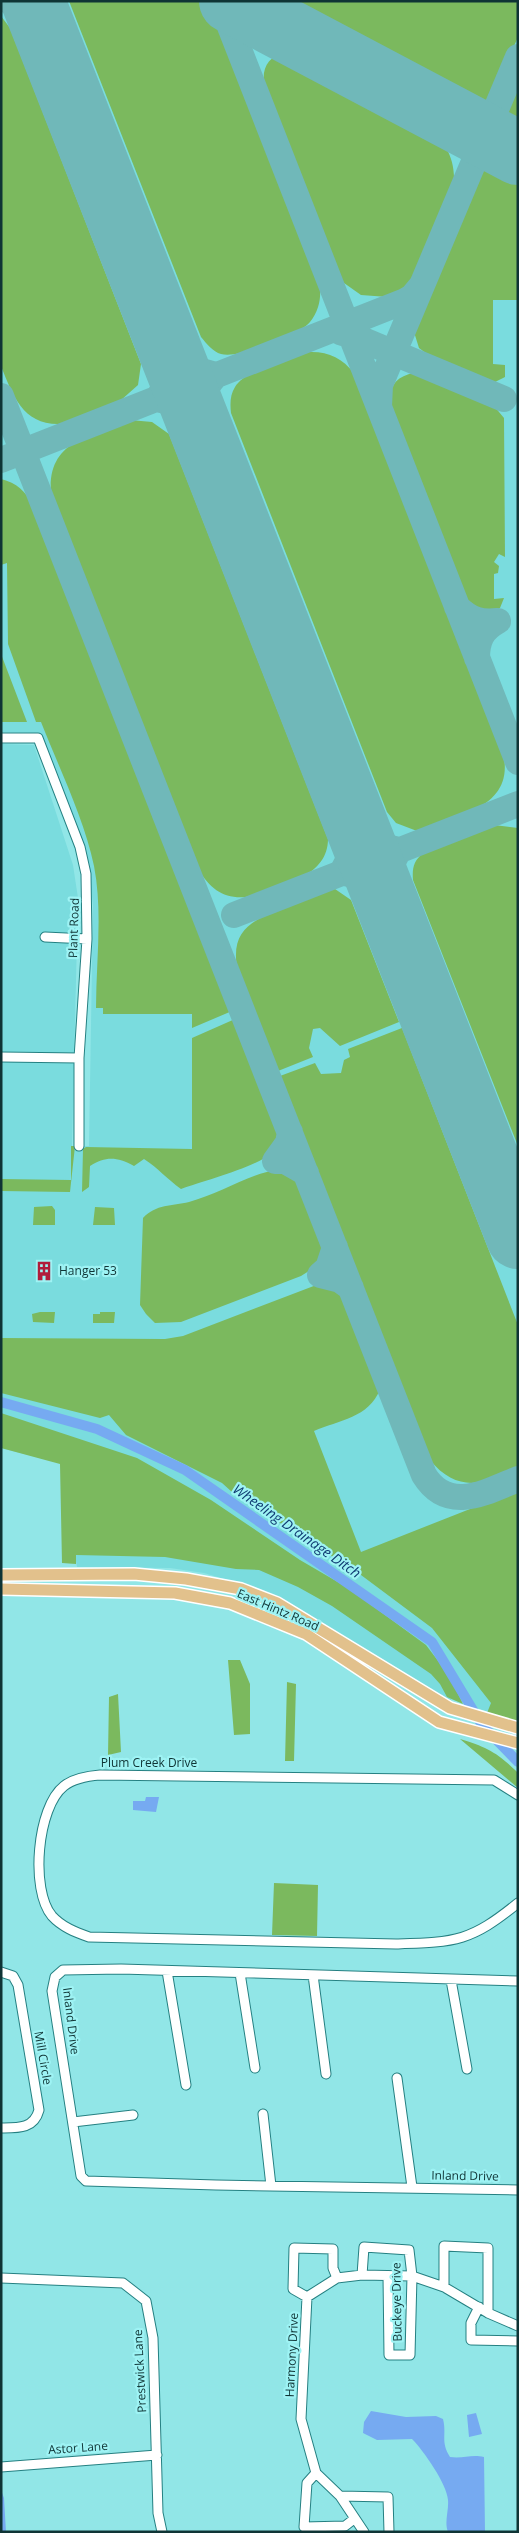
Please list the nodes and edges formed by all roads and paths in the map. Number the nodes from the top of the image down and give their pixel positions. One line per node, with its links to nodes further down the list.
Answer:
1 (1, 738): 3 (street, Plant Road)
2 (45, 937): 3 (street)
3 (87, 939): 5 (street, Plant Road)
4 (1, 1057): 5 (street)
5 (79, 1058): 6 (street, Plant Road)
6 (79, 1146)
7 (1, 1575): 9 (main road, East Hintz Road)
8 (1, 1589): 10 (main road, East Hintz Road)
9 (518, 1728)
10 (518, 1743)
11 (518, 1796): 12 (street, Plum Creek Drive)
12 (516, 1907)
13 (167, 1971): 15 (street, Inland Drive); 23 (street); 26 (street, Inland Drive)
14 (1, 1972): 27 (street, Mill Circle)
15 (240, 1973): 16 (street, Inland Drive); 19 (street)
16 (312, 1975): 17 (street, Inland Drive); 21 (street)
17 (451, 1980): 18 (street, Inland Drive); 20 (street)
18 (518, 1981)
19 (255, 2068)
20 (467, 2069)
21 (326, 2074)
22 (396, 2078): 29 (street)
23 (186, 2085)
24 (263, 2114): 28 (street)
25 (133, 2115): 26 (street)
26 (73, 2122): 28 (street, Inland Drive)
27 (1, 2128)
28 (272, 2186): 29 (street, Inland Drive)
29 (412, 2188): 30 (street, Inland Drive)
30 (518, 2190)
31 (362, 2275): 32 (street, Harmony Drive); 33 (street, Buckeye Drive); 35 (street, Harmony Drive)
32 (388, 2276): 33 (street, Harmony Drive); 33 (street, Buckeye Drive)
33 (412, 2276): 36 (street, Harmony Drive)
34 (1, 2278): 42 (street, Prestwick Lane)
35 (337, 2278): 37 (street, Harmony Drive); 37 (street)
36 (444, 2287): 38 (street, Harmony Drive); 39 (street)
37 (308, 2297): 44 (street, Harmony Drive)
38 (479, 2307): 39 (street, Harmony Drive); 41 (street)
39 (488, 2313): 40 (street, Harmony Drive)
40 (518, 2326)
41 (518, 2341)
42 (156, 2455): 43 (street, Astor Lane); 47 (street, Prestwick Lane)
43 (1, 2466)
44 (316, 2472): 45 (street, Harmony Drive); 46 (street)
45 (340, 2496): 46 (street, Harmony Drive); 49 (street)
46 (354, 2519): 48 (street, Harmony Drive)
47 (162, 2532)
48 (364, 2532)
49 (389, 2532)

